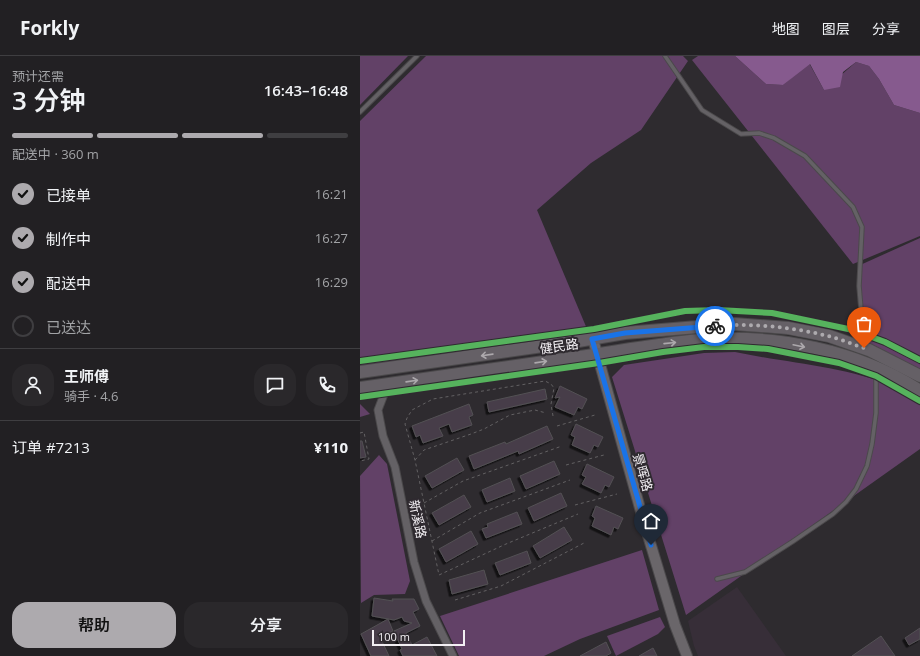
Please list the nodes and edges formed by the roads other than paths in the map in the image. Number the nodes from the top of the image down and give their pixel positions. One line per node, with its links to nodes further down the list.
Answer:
1 (417, 56): 3 (lane)
2 (665, 56): 5 (lane)
3 (360, 112)
4 (592, 339): 5 (main road, 健民路); 6 (street, 景晖路); 8 (main road, 健民路, one-way to 8)
5 (864, 348): 9 (main road, 健民路)
6 (597, 354): 7 (main road, 健民路, one-way to 7); 10 (main road, 健民路, one-way to 6); 15 (street, 景晖路)
7 (876, 367): 12 (main road, 健民路); 13 (lane)
8 (360, 372)
9 (920, 376)
10 (388, 384): 11 (main road, 健民路); 14 (street, 新溪路)
11 (360, 388)
12 (920, 391)
13 (717, 579)
14 (453, 656)
15 (687, 656)

